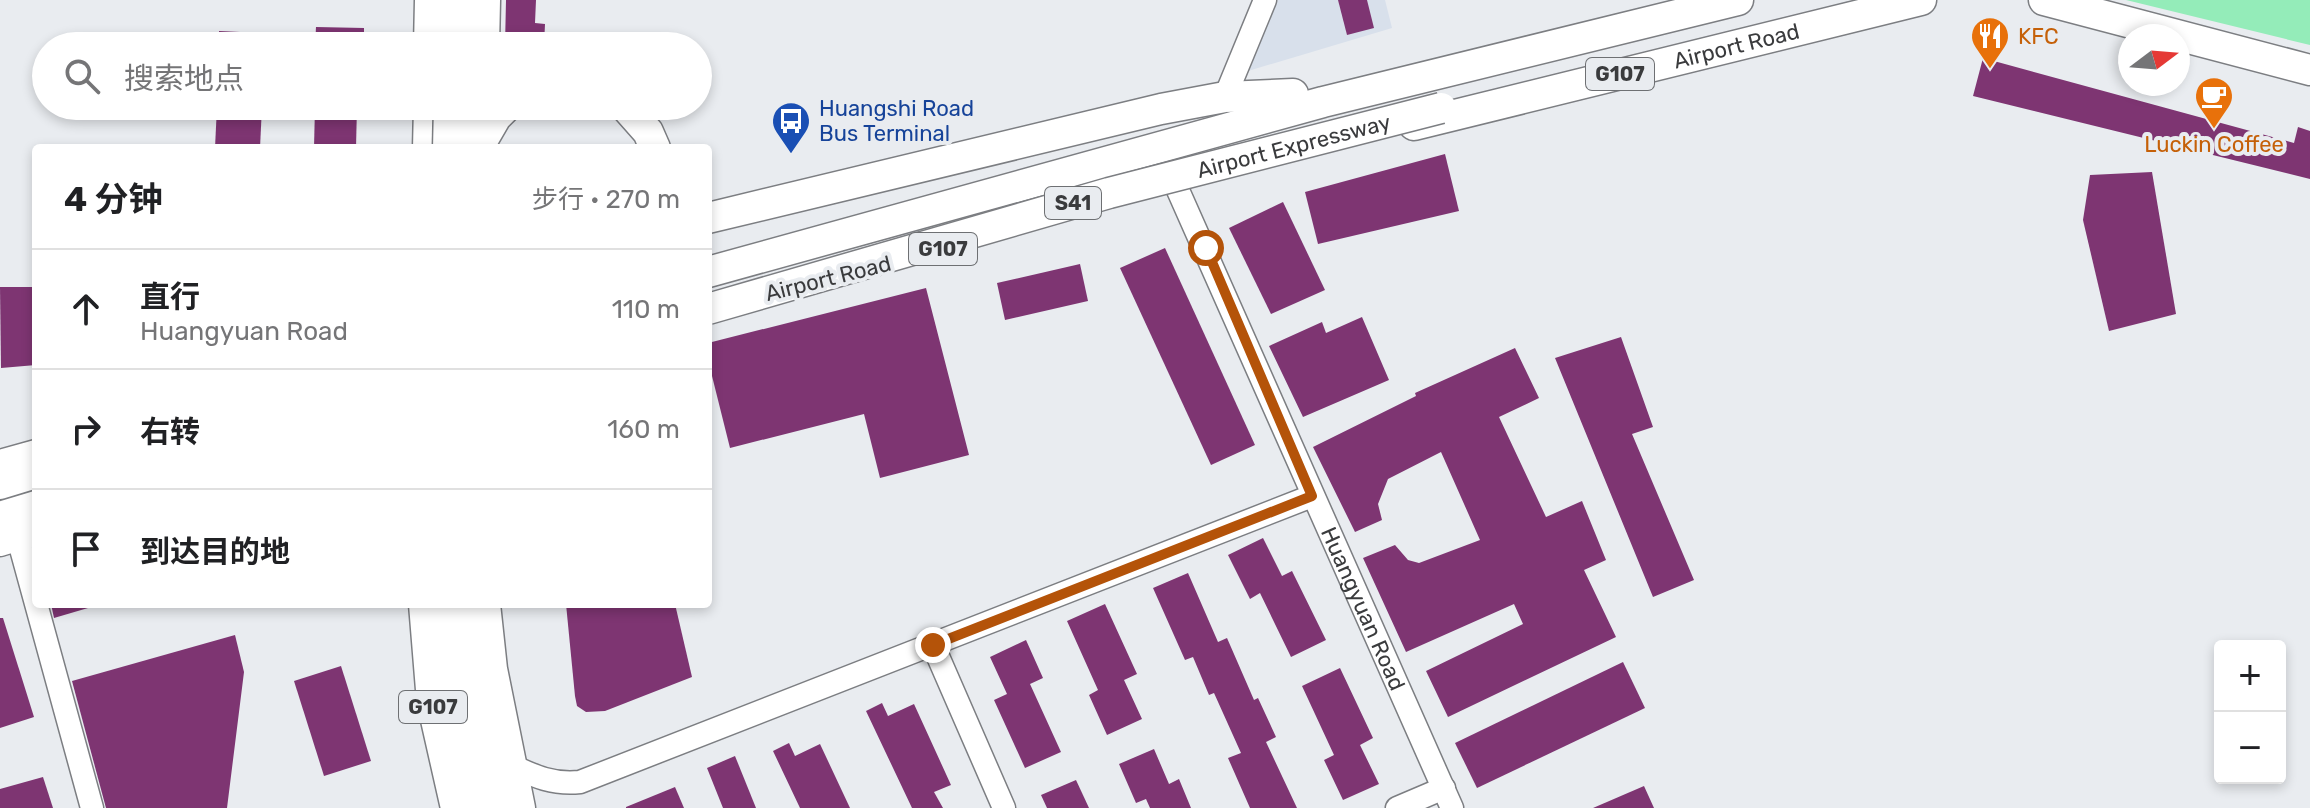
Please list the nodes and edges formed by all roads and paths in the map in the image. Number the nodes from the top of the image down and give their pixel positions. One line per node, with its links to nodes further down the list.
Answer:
1 (428, 0): 11 (main road)
2 (448, 0): 12 (main road)
3 (467, 0): 13 (main road)
4 (487, 0): 14 (main road)
5 (1265, 0): 17 (street)
6 (1684, 0): 16 (highway, Airport Road)
7 (1738, 0): 35 (highway, Airport Expressway / S41)
8 (1884, 0): 37 (highway, Airport Expressway / S41, bridge)
9 (1921, 0): 30 (highway, Airport Road / G107)
10 (2044, 0): 15 (highway)
11 (427, 32)
12 (447, 32)
13 (466, 32)
14 (486, 32)
15 (2310, 70)
16 (1293, 94): 17 (highway, Airport Road); 32 (highway, Airport Road)
17 (1225, 97): 33 (highway, Airport Road)
18 (429, 120): 24 (main road)
19 (442, 120): 24 (main road, bridge)
20 (470, 120): 26 (main road, bridge)
21 (483, 120): 27 (main road)
22 (495, 120): 28 (highway, bridge)
23 (637, 120): 29 (highway)
24 (433, 144): 25 (main road)
25 (461, 144)
26 (477, 144)
27 (478, 144)
28 (479, 144)
29 (653, 144)
30 (1320, 149): 31 (highway, Airport Road / G107); 32 (highway, Airport Road)
31 (1177, 188): 38 (highway, Airport Road / G107); 43 (street, Huangyuan Road)
32 (962, 201): 34 (highway, Airport Road); 36 (highway, Airport Road)
33 (712, 217)
34 (712, 251)
35 (712, 271)
36 (712, 279)
37 (712, 308)
38 (712, 308)
39 (32, 454): 40 (main road)
40 (0, 463)
41 (32, 472): 42 (highway)
42 (0, 482)
43 (1312, 496): 53 (street); 56 (street, Huangyuan Road)
44 (32, 508): 45 (highway)
45 (11, 528): 46 (street)
46 (32, 601)
47 (34, 608): 57 (street)
48 (424, 608): 58 (highway, G107)
49 (431, 608): 54 (highway)
50 (443, 608): 54 (main road)
51 (463, 608): 60 (main road)
52 (485, 608): 55 (highway, G107)
53 (933, 645): 55 (street); 62 (street)
54 (445, 650): 59 (main road)
55 (510, 765): 61 (highway, G107)
56 (1448, 798): 63 (street)
57 (92, 808)
58 (456, 808)
59 (479, 808)
60 (498, 808)
61 (520, 808)
62 (1004, 808)
63 (1397, 808)

